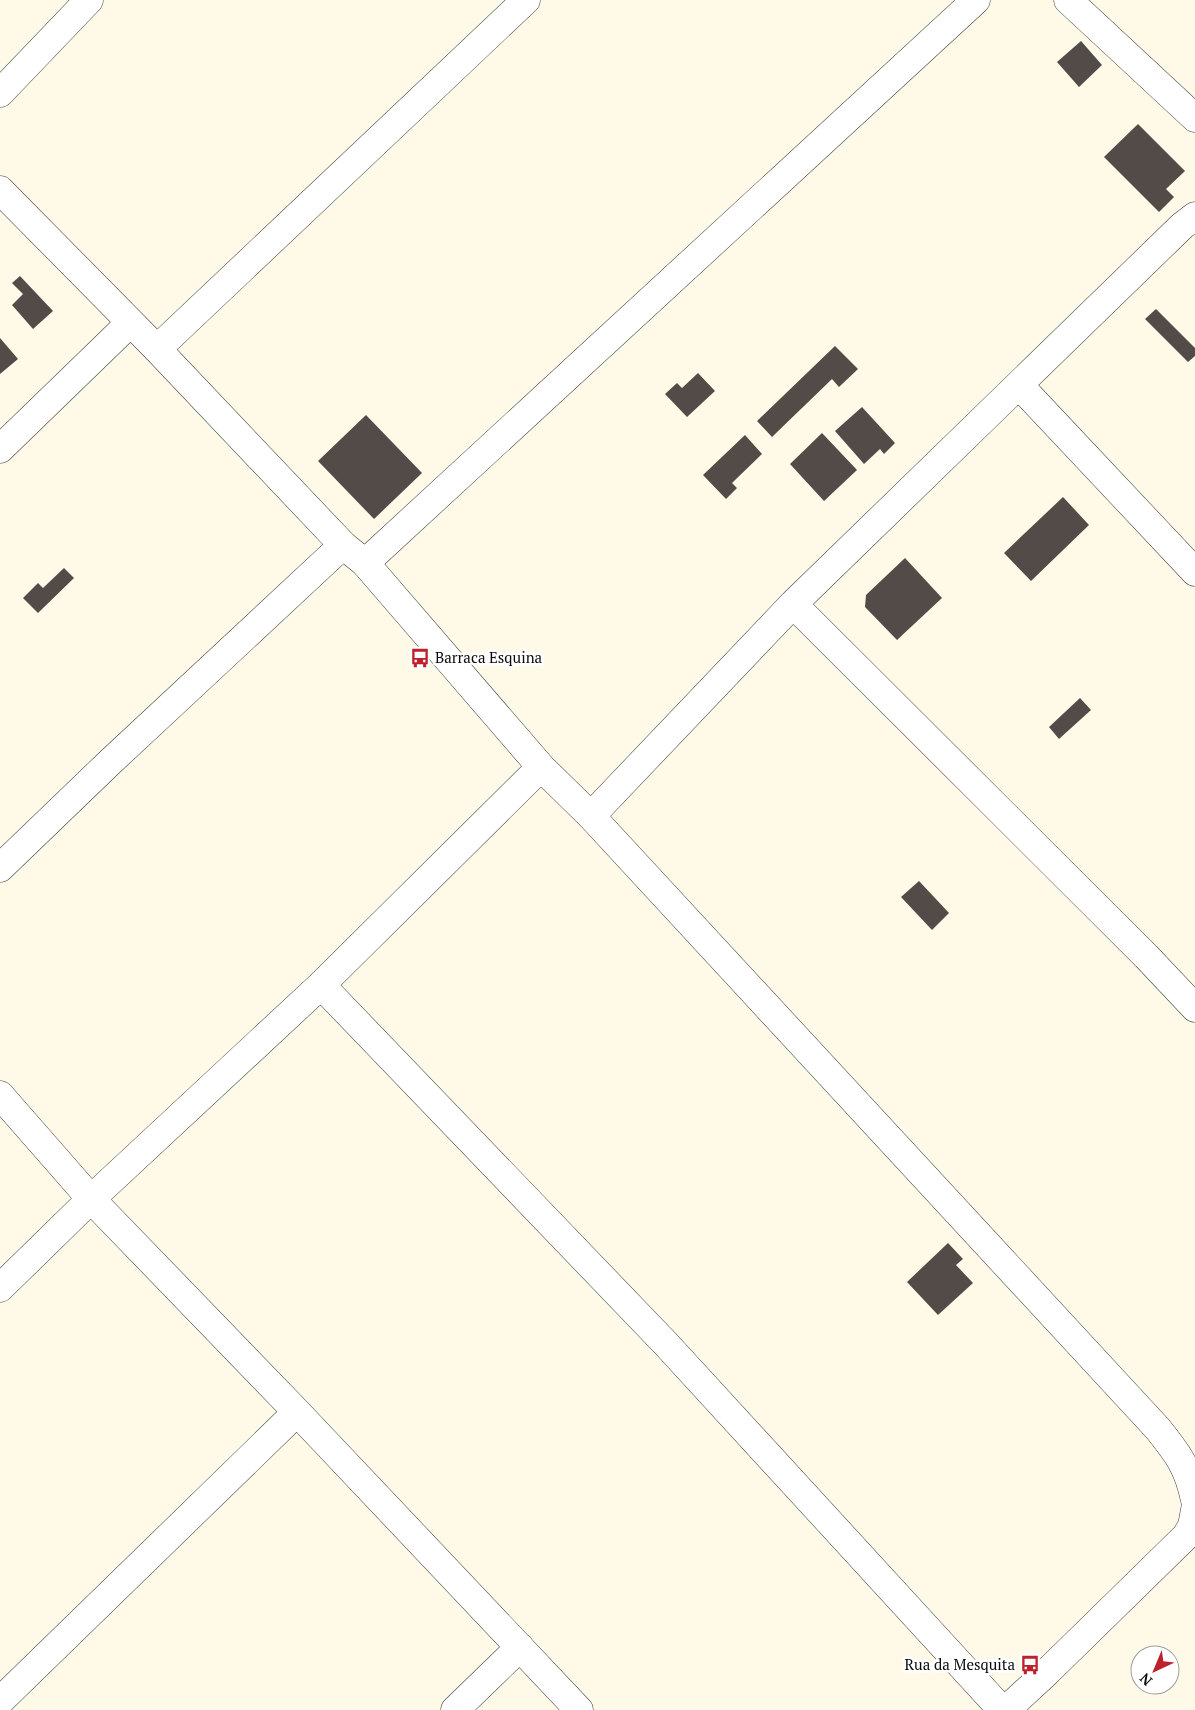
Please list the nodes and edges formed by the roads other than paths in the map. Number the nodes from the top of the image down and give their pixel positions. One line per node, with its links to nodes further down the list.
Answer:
1 (89, 0): 5 (street)
2 (526, 0): 10 (street)
3 (976, 0): 14 (street)
4 (1068, 0): 6 (street)
5 (0, 93)
6 (1195, 118)
7 (0, 190): 9 (street)
8 (1195, 216): 11 (street)
9 (130, 323): 10 (street); 12 (street)
10 (157, 349): 13 (street)
11 (1019, 385): 15 (street); 16 (street)
12 (0, 449)
13 (343, 545): 14 (street); 19 (street)
14 (365, 563): 17 (street)
15 (1195, 572)
16 (793, 604): 18 (street); 21 (street)
17 (541, 767): 18 (street); 20 (street)
18 (591, 816): 26 (street)
19 (0, 868)
20 (322, 985): 23 (street); 32 (street)
21 (1195, 1008)
22 (0, 1095): 23 (street)
23 (91, 1199): 24 (street); 25 (street)
24 (0, 1288)
25 (298, 1412): 28 (street); 29 (street)
26 (1195, 1500)
27 (1195, 1510): 33 (street)
28 (520, 1648): 30 (street); 31 (street)
29 (0, 1701)
30 (455, 1710)
31 (579, 1710)
32 (1002, 1710)
33 (1006, 1710)

